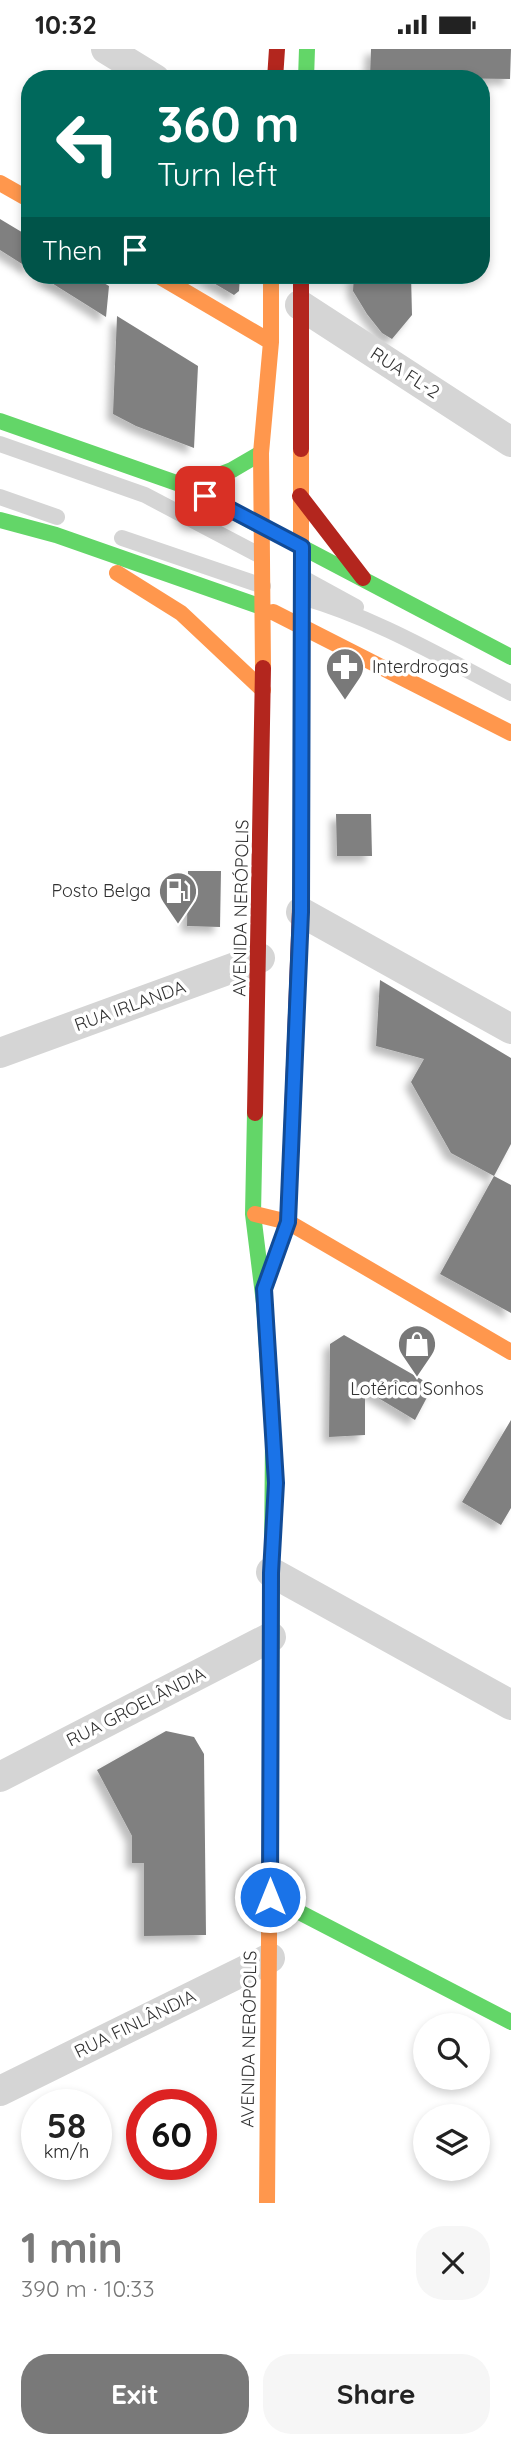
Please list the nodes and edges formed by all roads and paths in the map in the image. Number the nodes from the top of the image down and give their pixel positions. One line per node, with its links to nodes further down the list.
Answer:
1 (106, 49): 4 (street)
2 (277, 49): 5 (main road)
3 (307, 49): 6 (main road)
4 (140, 70)
5 (276, 70)
6 (306, 70)
7 (0, 183): 8 (main road)
8 (21, 195)
9 (172, 284): 13 (main road)
10 (271, 284): 13 (main road, AVENIDA NERÓPOLIS)
11 (301, 284): 12 (main road, AVENIDA NERÓPOLIS)
12 (300, 305): 16 (street, RUA FL-2); 20 (main road, AVENIDA NERÓPOLIS)
13 (271, 342): 18 (main road, AVENIDA NERÓPOLIS)
14 (511, 420): 16 (street)
15 (0, 421): 19 (main road)
16 (511, 442)
17 (0, 444): 28 (lane)
18 (261, 453): 19 (main road); 24 (main road, AVENIDA NERÓPOLIS)
19 (188, 487): 24 (main road)
20 (300, 496): 27 (main road, AVENIDA NERÓPOLIS); 30 (main road)
21 (0, 498): 23 (lane)
22 (0, 520): 26 (main road)
23 (70, 521)
24 (264, 528): 27 (main road); 28 (main road, AVENIDA NERÓPOLIS)
25 (107, 533): 31 (lane)
26 (56, 535): 32 (main road); 36 (main road)
27 (302, 547): 29 (main road, AVENIDA NERÓPOLIS); 30 (main road)
28 (263, 557): 29 (lane); 31 (main road, AVENIDA NERÓPOLIS)
29 (302, 577): 31 (main road, AVENIDA NERÓPOLIS); 34 (lane)
30 (363, 578): 35 (main road)
31 (282, 591): 32 (main road, AVENIDA NERÓPOLIS); 33 (main road, AVENIDA NERÓPOLIS); 34 (lane)
32 (262, 607): 33 (main road); 36 (main road, AVENIDA NERÓPOLIS)
33 (302, 625): 38 (main road); 39 (main road, AVENIDA NERÓPOLIS)
34 (390, 630): 37 (lane)
35 (511, 657)
36 (263, 690): 40 (main road, AVENIDA NERÓPOLIS)
37 (511, 693)
38 (511, 733)
39 (301, 912): 41 (street); 44 (main road, AVENIDA NERÓPOLIS)
40 (260, 958): 42 (street, RUA IRLANDA); 43 (main road, AVENIDA NERÓPOLIS)
41 (511, 1029)
42 (0, 1053)
43 (253, 1214): 44 (main road); 45 (main road, AVENIDA NERÓPOLIS)
44 (288, 1222): 45 (main road, AVENIDA NERÓPOLIS); 46 (main road)
45 (264, 1289): 47 (main road, AVENIDA NERÓPOLIS)
46 (511, 1352)
47 (271, 1573): 48 (main road, AVENIDA NERÓPOLIS); 49 (street)
48 (271, 1637): 50 (street, RUA GROELÂNDIA); 51 (main road, AVENIDA NERÓPOLIS)
49 (511, 1705)
50 (0, 1777)
51 (270, 1897): 52 (main road, AVENIDA NERÓPOLIS); 53 (main road)
52 (270, 1958): 54 (street, RUA FINLÂNDIA); 55 (main road, AVENIDA NERÓPOLIS)
53 (511, 2022)
54 (0, 2091)
55 (267, 2203)

